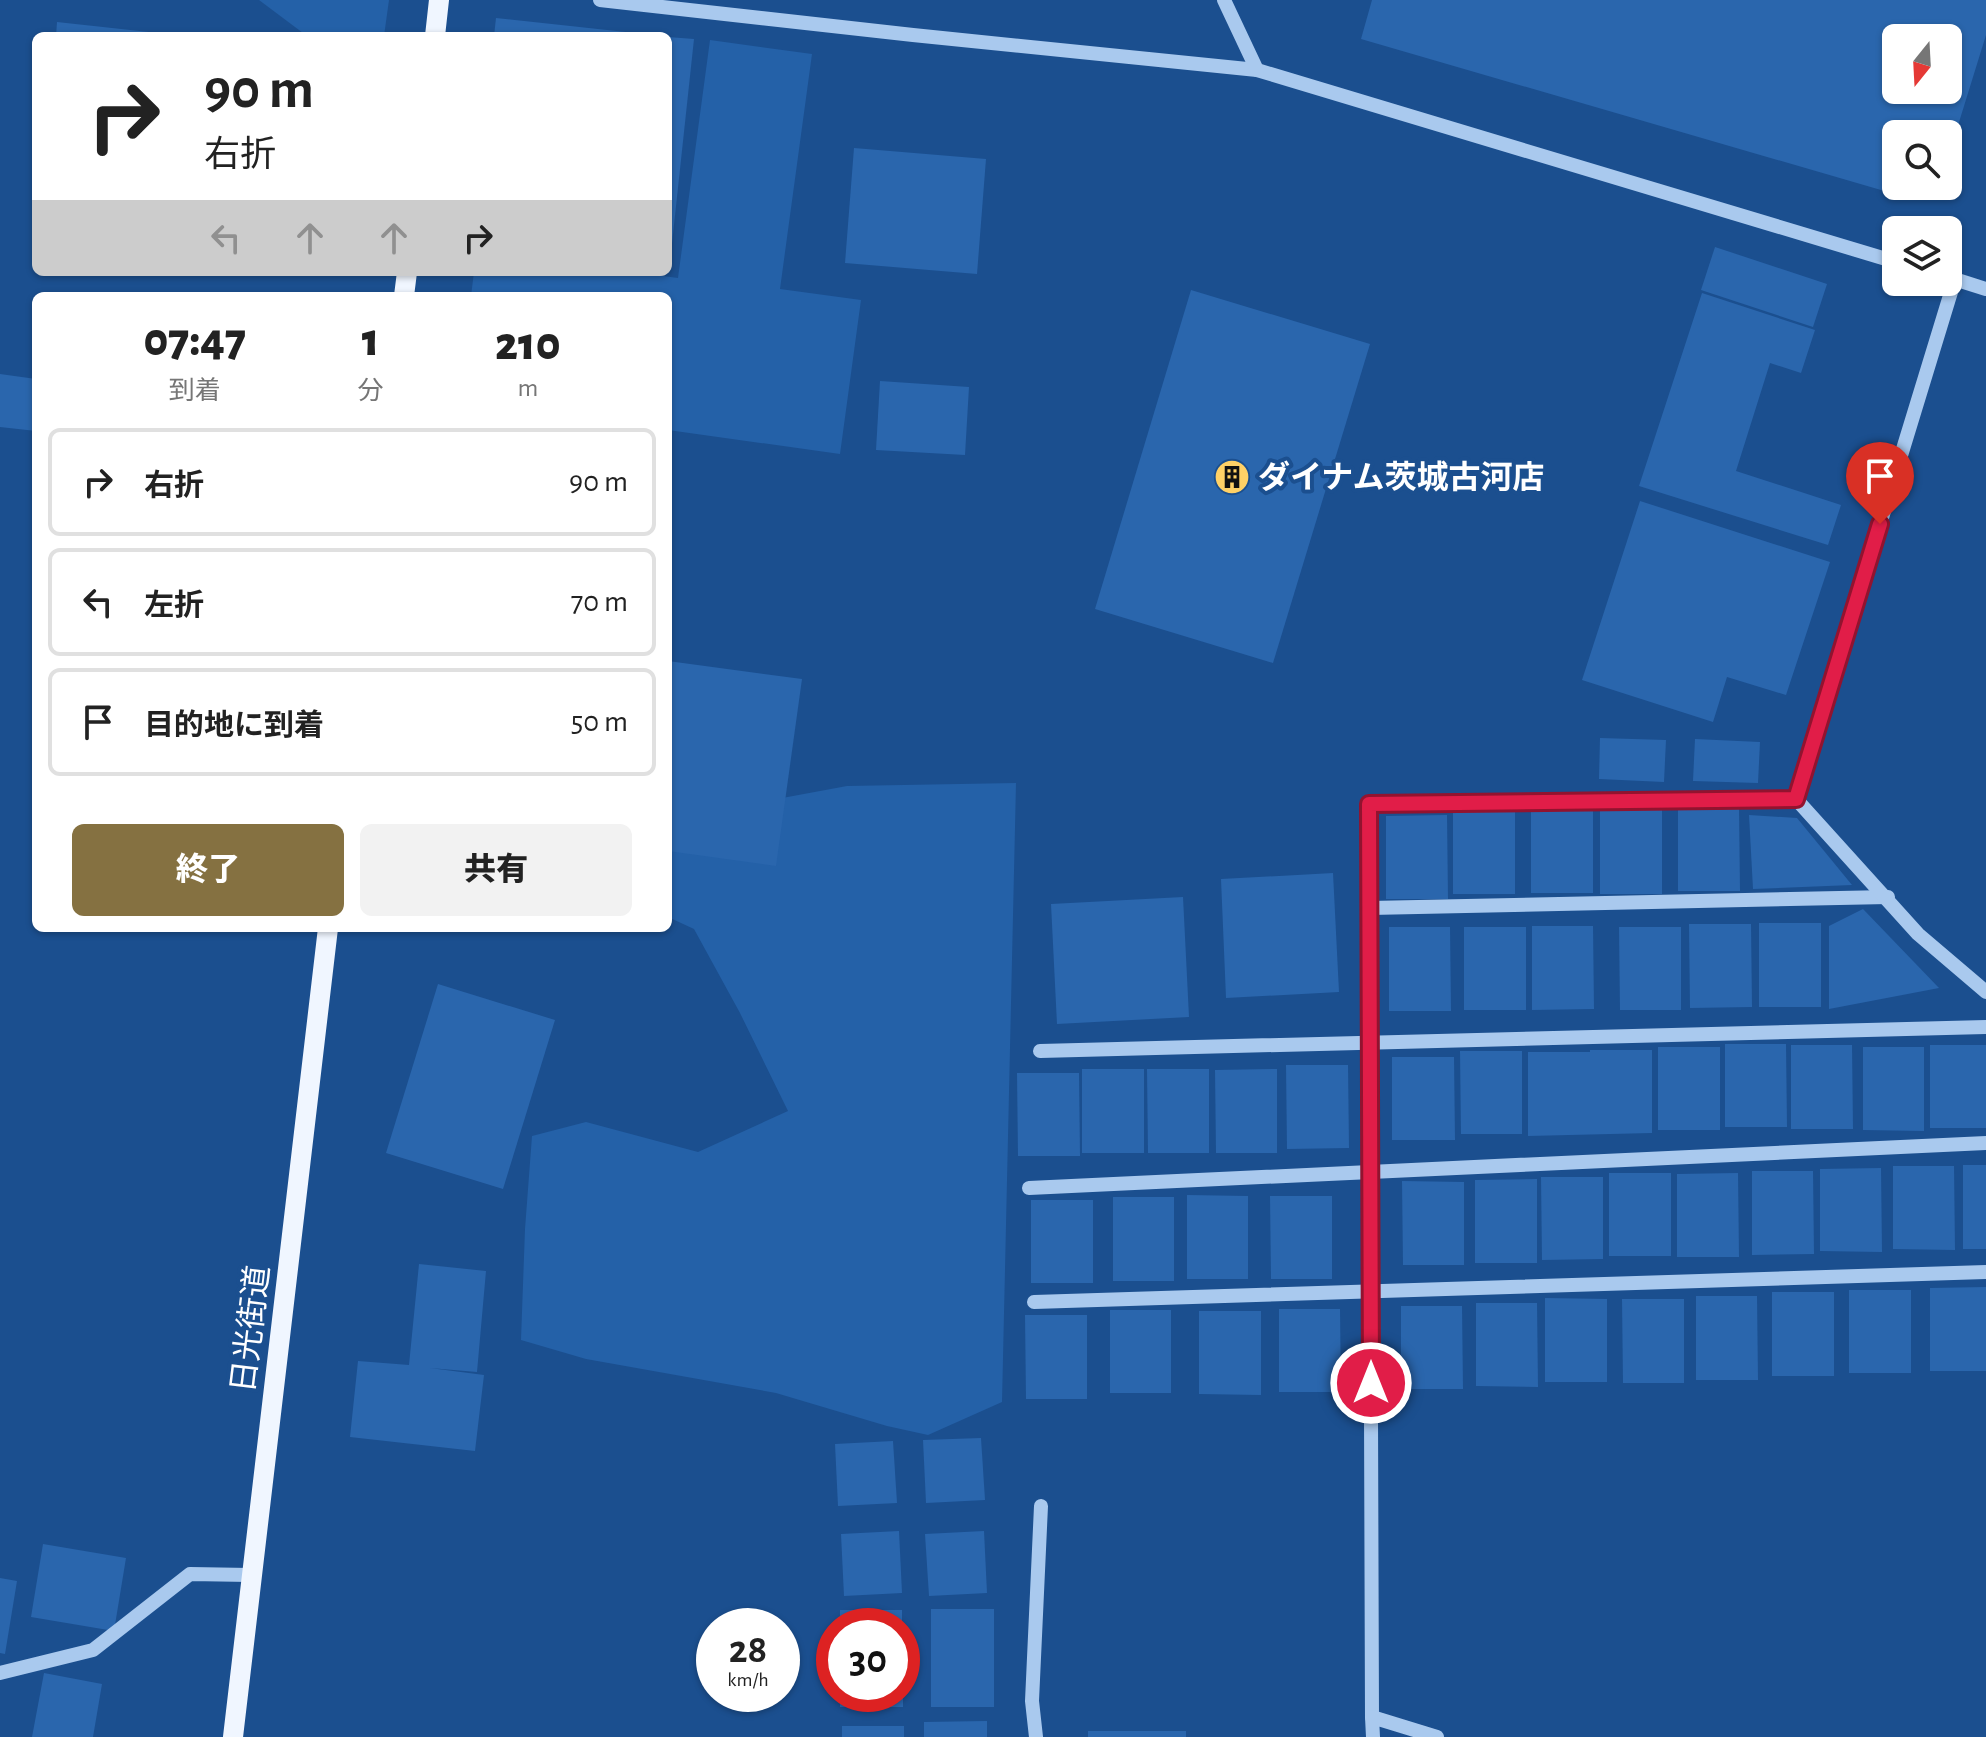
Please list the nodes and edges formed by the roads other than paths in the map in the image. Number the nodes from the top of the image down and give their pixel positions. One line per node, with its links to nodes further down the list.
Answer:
1 (439, 0): 4 (main road)
2 (600, 0): 5 (street)
3 (1224, 0): 5 (street)
4 (435, 32)
5 (1257, 70): 6 (street)
6 (1882, 258)
7 (1962, 281): 8 (street)
8 (1986, 289)
9 (1947, 296): 10 (street)
10 (1796, 799): 11 (street); 12 (street)
11 (1888, 897): 12 (street); 14 (street)
12 (1370, 908): 16 (street)
13 (328, 932): 25 (main road, 日光街道)
14 (1986, 992)
15 (1986, 1027): 16 (street)
16 (1370, 1042): 17 (street); 19 (street)
17 (1040, 1051)
18 (1986, 1143): 19 (street)
19 (1370, 1172): 20 (street); 22 (street)
20 (1029, 1188)
21 (1986, 1272): 22 (street)
22 (1371, 1292): 23 (street); 27 (street)
23 (1034, 1302)
24 (1041, 1506): 29 (street)
25 (250, 1575): 26 (street); 28 (main road, 日光街道)
26 (0, 1673)
27 (1372, 1717): 30 (street); 31 (street)
28 (233, 1737)
29 (1036, 1737)
30 (1373, 1737)
31 (1437, 1737)

